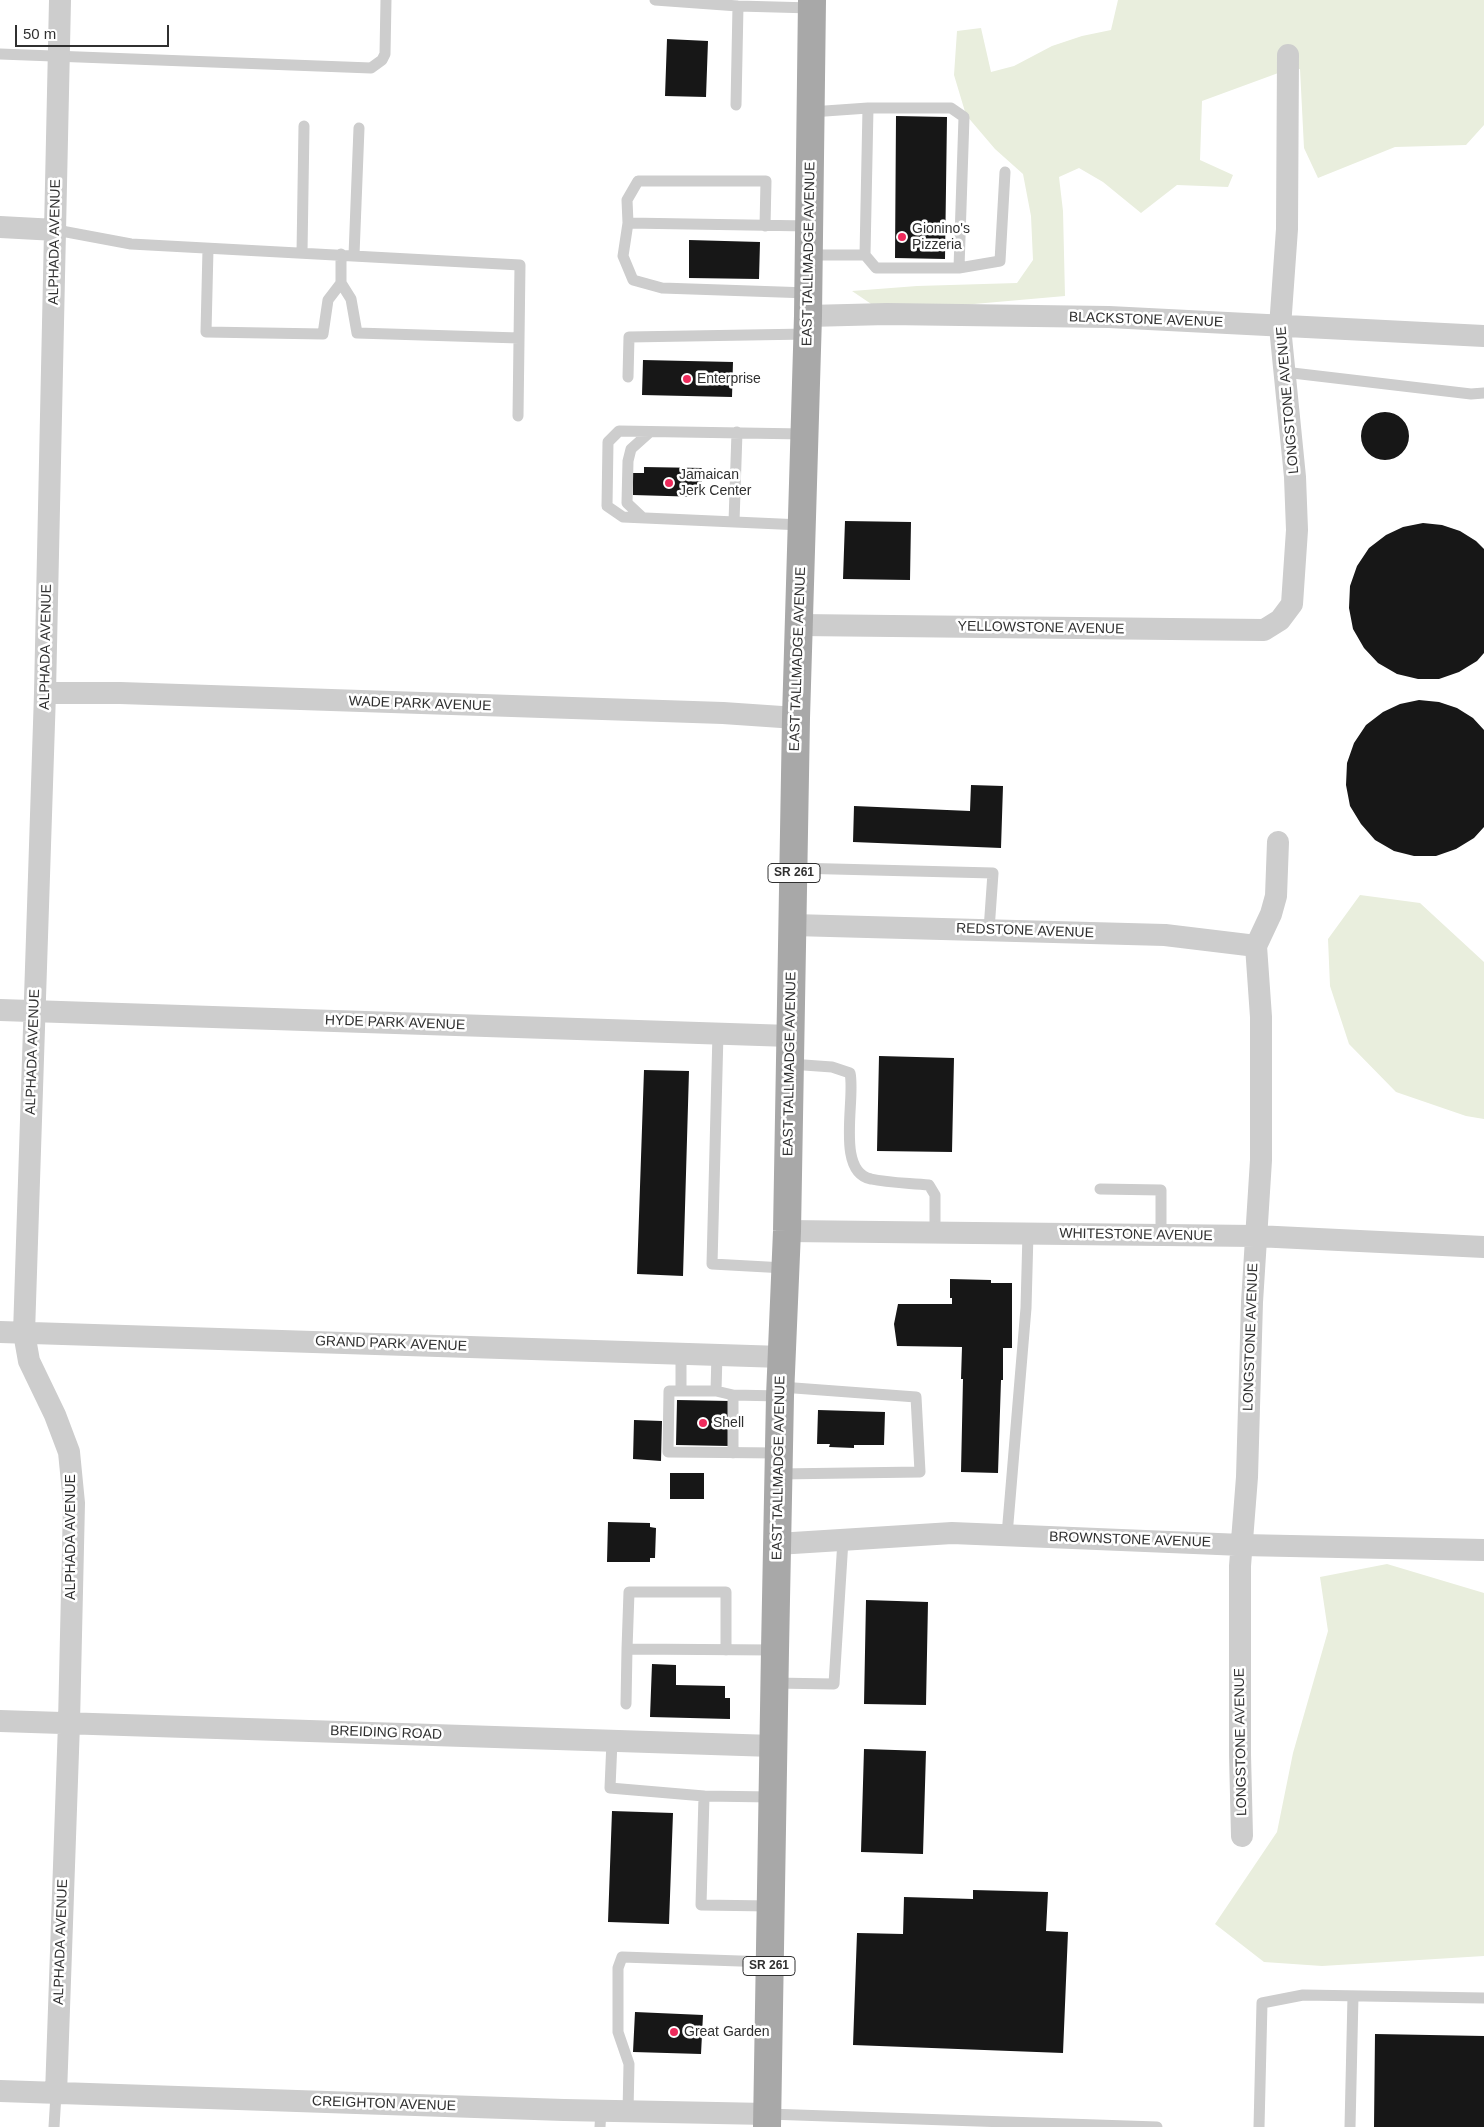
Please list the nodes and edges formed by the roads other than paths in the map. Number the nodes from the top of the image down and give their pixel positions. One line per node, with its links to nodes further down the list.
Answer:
1 (60, 0): 7 (street, ALPHADA AVENUE)
2 (386, 0): 7 (lane)
3 (655, 0): 5 (lane)
4 (812, 4): 5 (lane); 11 (main road, EAST TALLMADGE AVENUE / SR 261)
5 (738, 6): 9 (lane)
6 (0, 54): 7 (lane)
7 (58, 55): 19 (street, ALPHADA AVENUE)
8 (1288, 55): 29 (street, LONGSTONE AVENUE)
9 (736, 105)
10 (868, 108): 11 (lane); 25 (lane); 26 (lane)
11 (811, 112): 17 (main road, EAST TALLMADGE AVENUE / SR 261)
12 (304, 126): 21 (lane)
13 (359, 128): 23 (lane)
14 (1005, 172): 26 (lane)
15 (628, 223): 16 (lane); 16 (lane); 28 (lane)
16 (765, 226): 17 (lane)
17 (809, 226): 24 (main road, EAST TALLMADGE AVENUE / SR 261)
18 (0, 228): 19 (street)
19 (56, 230): 20 (lane); 44 (street, ALPHADA AVENUE)
20 (208, 249): 21 (lane); 27 (lane)
21 (302, 253): 22 (lane)
22 (341, 254): 23 (lane); 27 (lane)
23 (354, 255): 31 (lane)
24 (809, 255): 25 (lane); 28 (main road, EAST TALLMADGE AVENUE / SR 261)
25 (865, 255): 26 (lane)
26 (959, 268)
27 (341, 283): 31 (lane)
28 (808, 314): 29 (street, BLACKSTONE AVENUE); 33 (lane); 38 (main road, EAST TALLMADGE AVENUE / SR 261)
29 (1280, 327): 30 (street, BLACKSTONE AVENUE); 32 (street, LONGSTONE AVENUE)
30 (1484, 336)
31 (519, 338): 35 (lane)
32 (1284, 372): 34 (lane); 42 (street, LONGSTONE AVENUE)
33 (628, 376)
34 (1484, 393)
35 (518, 416)
36 (650, 432): 37 (lane); 39 (lane); 39 (lane)
37 (737, 432): 38 (lane); 40 (lane)
38 (805, 434): 41 (main road, EAST TALLMADGE AVENUE / SR 261)
39 (643, 518): 40 (lane)
40 (734, 522): 41 (lane)
41 (802, 524): 43 (main road, EAST TALLMADGE AVENUE / SR 261)
42 (1280, 620): 43 (street, YELLOWSTONE AVENUE)
43 (799, 625): 45 (main road, EAST TALLMADGE AVENUE / SR 261)
44 (45, 693): 45 (street, WADE PARK AVENUE); 52 (street, ALPHADA AVENUE)
45 (796, 718): 47 (main road, EAST TALLMADGE AVENUE / SR 261)
46 (1278, 842): 50 (street, LONGSTONE AVENUE)
47 (794, 868): 48 (main road, EAST TALLMADGE AVENUE / SR 261); 49 (lane)
48 (793, 925): 49 (street, REDSTONE AVENUE); 54 (main road, EAST TALLMADGE AVENUE / SR 261)
49 (989, 930): 50 (street, REDSTONE AVENUE)
50 (1256, 946): 61 (street, LONGSTONE AVENUE)
51 (0, 1010): 52 (street, HYDE PARK AVENUE)
52 (34, 1012): 53 (street, HYDE PARK AVENUE); 65 (street, ALPHADA AVENUE)
53 (718, 1034): 54 (street, HYDE PARK AVENUE); 63 (lane)
54 (790, 1036): 55 (main road, EAST TALLMADGE AVENUE / SR 261)
55 (790, 1064): 57 (main road, EAST TALLMADGE AVENUE / SR 261); 58 (lane)
56 (1100, 1190): 60 (lane)
57 (787, 1231): 58 (street, WHITESTONE AVENUE); 63 (main road, EAST TALLMADGE AVENUE / SR 261)
58 (934, 1233): 59 (street, WHITESTONE AVENUE)
59 (1028, 1234): 60 (street, WHITESTONE AVENUE); 75 (lane)
60 (1161, 1234): 61 (street, WHITESTONE AVENUE)
61 (1256, 1236): 62 (street, WHITESTONE AVENUE); 78 (street, LONGSTONE AVENUE)
62 (1484, 1247)
63 (786, 1268): 68 (main road, EAST TALLMADGE AVENUE / SR 261)
64 (0, 1332): 65 (street, GRAND PARK AVENUE)
65 (24, 1333): 66 (street, GRAND PARK AVENUE); 86 (street, ALPHADA AVENUE)
66 (681, 1353): 67 (street, GRAND PARK AVENUE); 69 (lane)
67 (717, 1354): 68 (street, GRAND PARK AVENUE); 71 (lane)
68 (782, 1357): 70 (main road, EAST TALLMADGE AVENUE / SR 261)
69 (681, 1390): 71 (lane); 73 (lane)
70 (780, 1392): 72 (lane); 74 (main road, EAST TALLMADGE AVENUE / SR 261); 74 (lane)
71 (708, 1394): 72 (lane)
72 (733, 1395): 73 (lane)
73 (733, 1453): 74 (lane)
74 (779, 1463): 77 (main road, EAST TALLMADGE AVENUE / SR 261)
75 (1007, 1535): 76 (street, BROWNSTONE AVENUE); 78 (street, BROWNSTONE AVENUE)
76 (843, 1540): 77 (street, BROWNSTONE AVENUE); 83 (lane)
77 (777, 1544): 82 (main road, EAST TALLMADGE AVENUE / SR 261)
78 (1242, 1545): 79 (street, BROWNSTONE AVENUE); 91 (street, LONGSTONE AVENUE)
79 (1484, 1550)
80 (626, 1649): 81 (lane); 81 (lane); 84 (lane)
81 (726, 1650): 82 (lane)
82 (775, 1650): 83 (main road, EAST TALLMADGE AVENUE / SR 261)
83 (774, 1683): 88 (main road, EAST TALLMADGE AVENUE / SR 261)
84 (626, 1704)
85 (0, 1721): 86 (street, BREIDING ROAD)
86 (69, 1723): 87 (street, BREIDING ROAD); 97 (street, ALPHADA AVENUE)
87 (612, 1741): 88 (street, BREIDING ROAD); 89 (lane)
88 (772, 1746): 90 (main road, EAST TALLMADGE AVENUE / SR 261)
89 (704, 1796): 90 (lane); 92 (lane)
90 (772, 1798): 92 (main road, EAST TALLMADGE AVENUE / SR 261)
91 (1242, 1836)
92 (770, 1906): 93 (main road, EAST TALLMADGE AVENUE / SR 261)
93 (770, 1962): 98 (lane); 100 (main road, EAST TALLMADGE AVENUE / SR 261)
94 (1353, 1996): 95 (lane); 104 (lane); 105 (lane)
95 (1484, 1998)
96 (0, 2091): 97 (street, CREIGHTON AVENUE)
97 (56, 2094): 99 (street, CREIGHTON AVENUE); 102 (lane)
98 (628, 2112): 99 (street, CREIGHTON AVENUE); 100 (street, CREIGHTON AVENUE)
99 (601, 2119)
100 (767, 2120): 101 (lane)
101 (1078, 2126): 103 (lane)
102 (54, 2127)
103 (1157, 2127)
104 (1259, 2127)
105 (1350, 2127)

